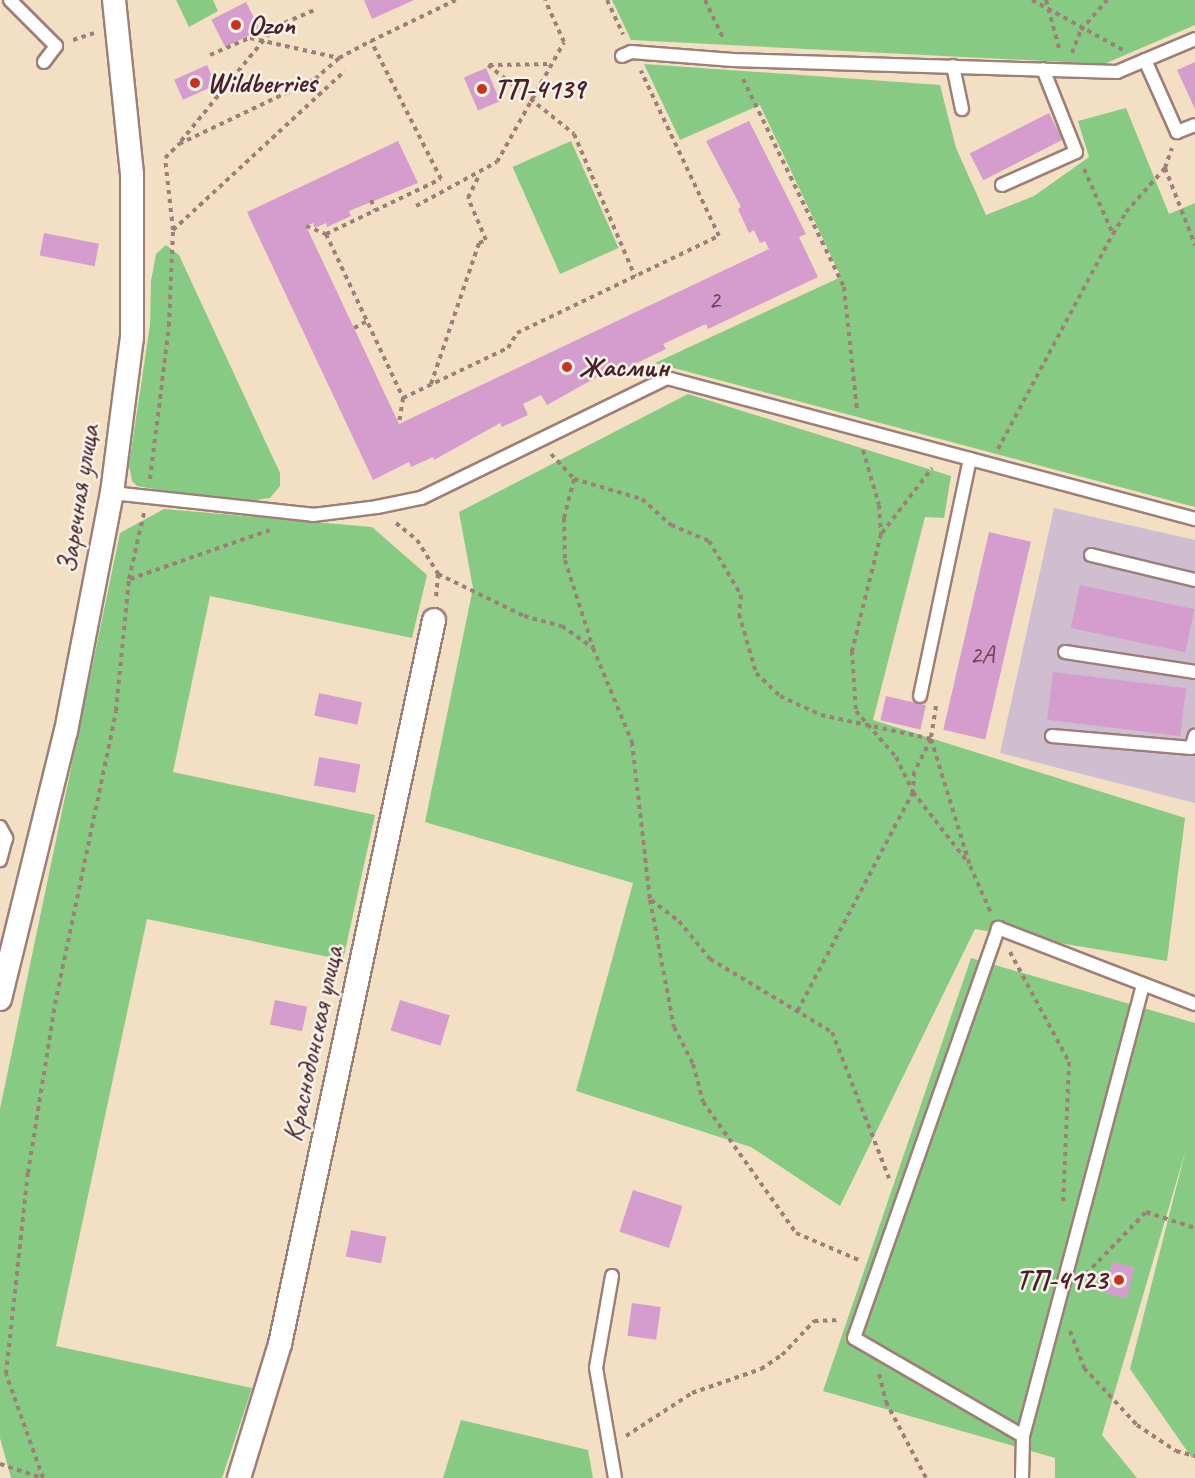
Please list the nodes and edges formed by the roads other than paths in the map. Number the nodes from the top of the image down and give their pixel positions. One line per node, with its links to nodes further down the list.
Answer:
1 (10, 0): 6 (lane)
2 (114, 0): 13 (street, Заречная улица)
3 (1195, 39): 5 (lane)
4 (627, 54): 7 (lane)
5 (1145, 60): 8 (lane); 10 (lane)
6 (44, 63)
7 (952, 66): 8 (lane); 9 (lane)
8 (1043, 69): 11 (lane)
9 (962, 109)
10 (1195, 125)
11 (1002, 185)
12 (970, 459): 13 (lane); 14 (lane); 20 (lane)
13 (112, 493): 25 (street, Заречная улица)
14 (1195, 519)
15 (1091, 555): 16 (lane)
16 (1195, 580)
17 (434, 620): 31 (street, Краснодонская улица)
18 (1065, 652): 19 (lane)
19 (1195, 672)
20 (920, 696)
21 (1052, 736): 22 (lane)
22 (1195, 736)
23 (0, 827): 24 (lane)
24 (0, 860)
25 (7, 938): 27 (street, Заречная улица)
26 (1143, 985): 28 (lane); 30 (lane); 30 (lane)
27 (0, 999)
28 (1195, 1004)
29 (612, 1276): 32 (lane)
30 (1023, 1436): 33 (lane)
31 (239, 1478)
32 (615, 1478)
33 (1022, 1478)

